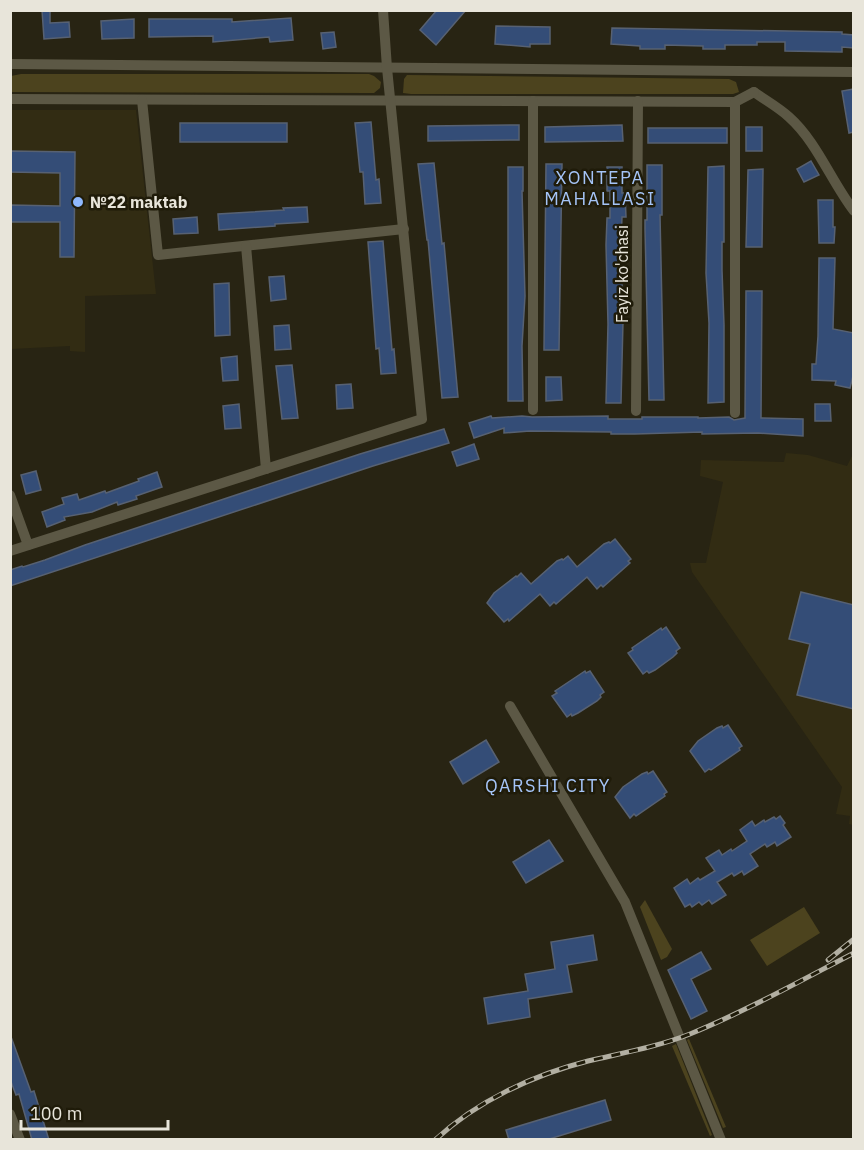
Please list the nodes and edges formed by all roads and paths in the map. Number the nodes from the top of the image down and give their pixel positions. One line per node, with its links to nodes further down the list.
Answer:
1 (383, 10): 3 (street)
2 (10, 64): 3 (street)
3 (387, 68): 4 (street); 9 (street)
4 (753, 71): 5 (street); 6 (street)
5 (854, 72)
6 (754, 92): 12 (street); 13 (street)
7 (10, 99): 8 (street)
8 (142, 100): 9 (street); 15 (street)
9 (391, 100): 10 (street); 14 (street)
10 (533, 101): 11 (street); 16 (street)
11 (638, 101): 12 (street); 17 (street, Fayiz ko'chasi)
12 (735, 102): 18 (street)
13 (854, 211)
14 (404, 230): 15 (street); 19 (street)
15 (246, 246): 19 (street)
16 (533, 410)
17 (636, 411)
18 (735, 413)
19 (266, 469): 21 (street)
20 (10, 495): 21 (street)
21 (28, 545): 22 (street)
22 (10, 551)
23 (510, 706): 26 (street)
24 (10, 1114): 25 (street)
25 (20, 1140)
26 (721, 1140)

